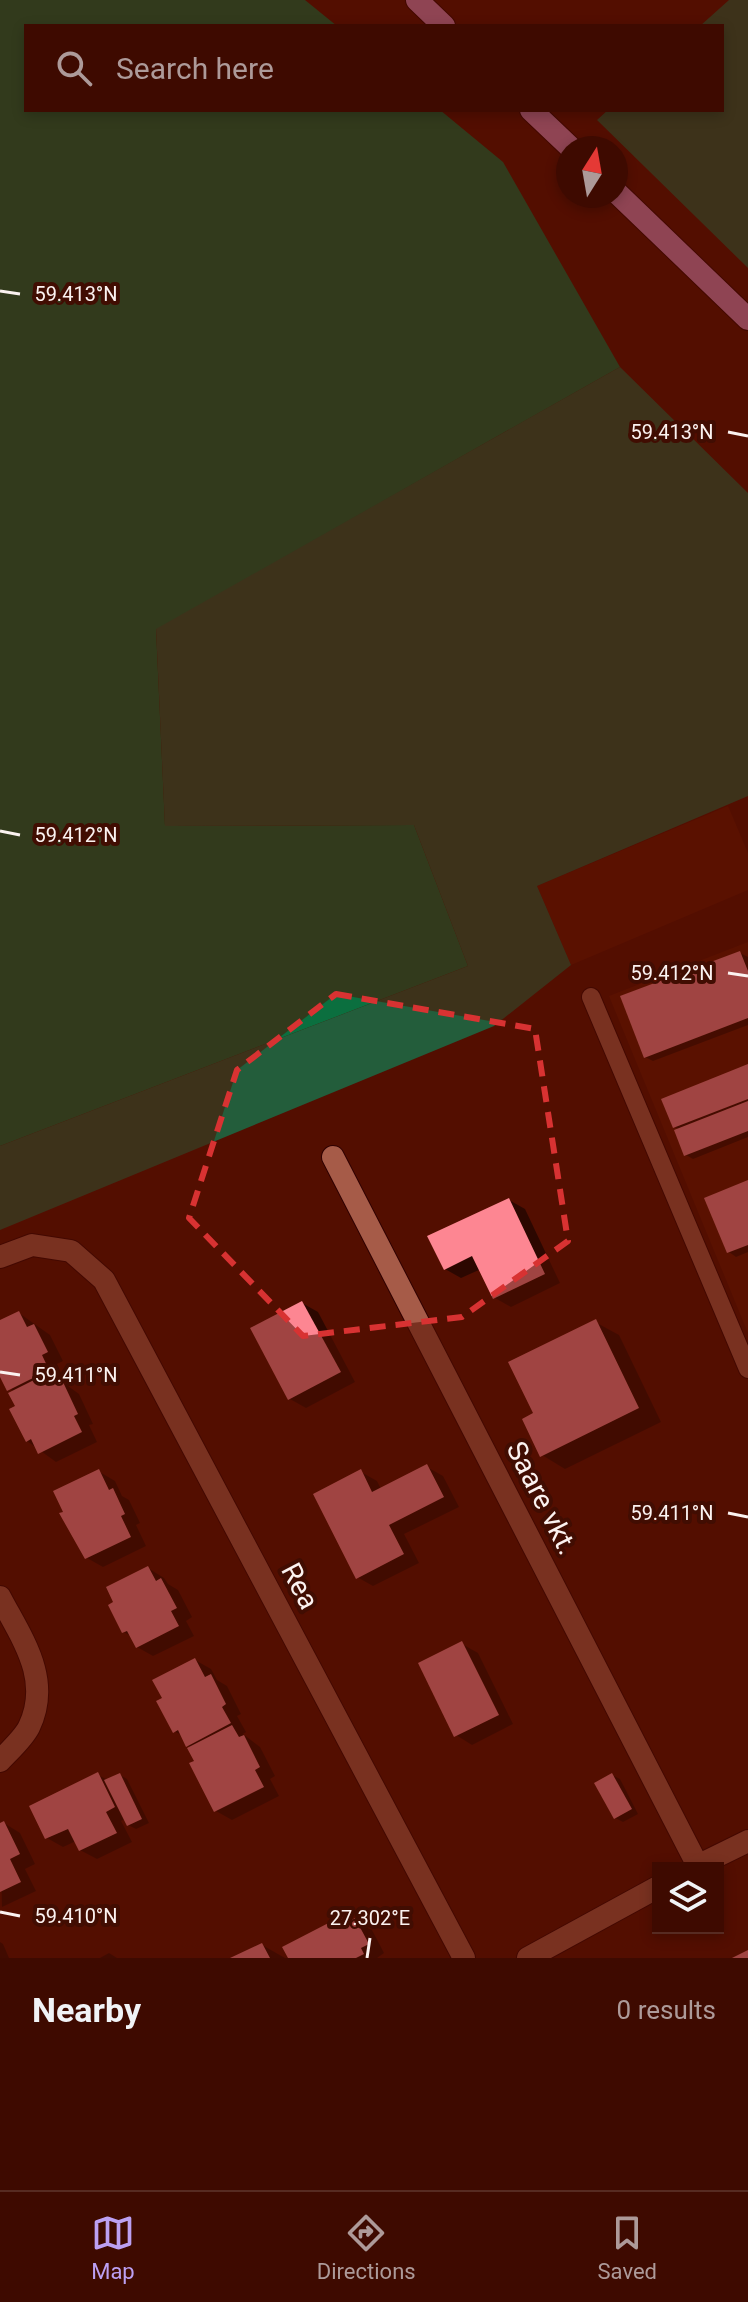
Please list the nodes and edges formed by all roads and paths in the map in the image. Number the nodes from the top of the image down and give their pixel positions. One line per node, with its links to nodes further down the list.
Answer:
1 (417, 0): 2 (highway)
2 (442, 24)
3 (533, 112): 4 (highway)
4 (558, 136)
5 (628, 204): 6 (highway)
6 (748, 319)
7 (591, 997): 10 (lane)
8 (333, 1157): 14 (street, Saare vkt.)
9 (0, 1257): 17 (street, Rea)
10 (748, 1369)
11 (0, 1597): 12 (street)
12 (0, 1761)
13 (748, 1841): 15 (street)
14 (692, 1862)
15 (705, 1862)
16 (652, 1890): 18 (street)
17 (464, 1958)
18 (528, 1958)

